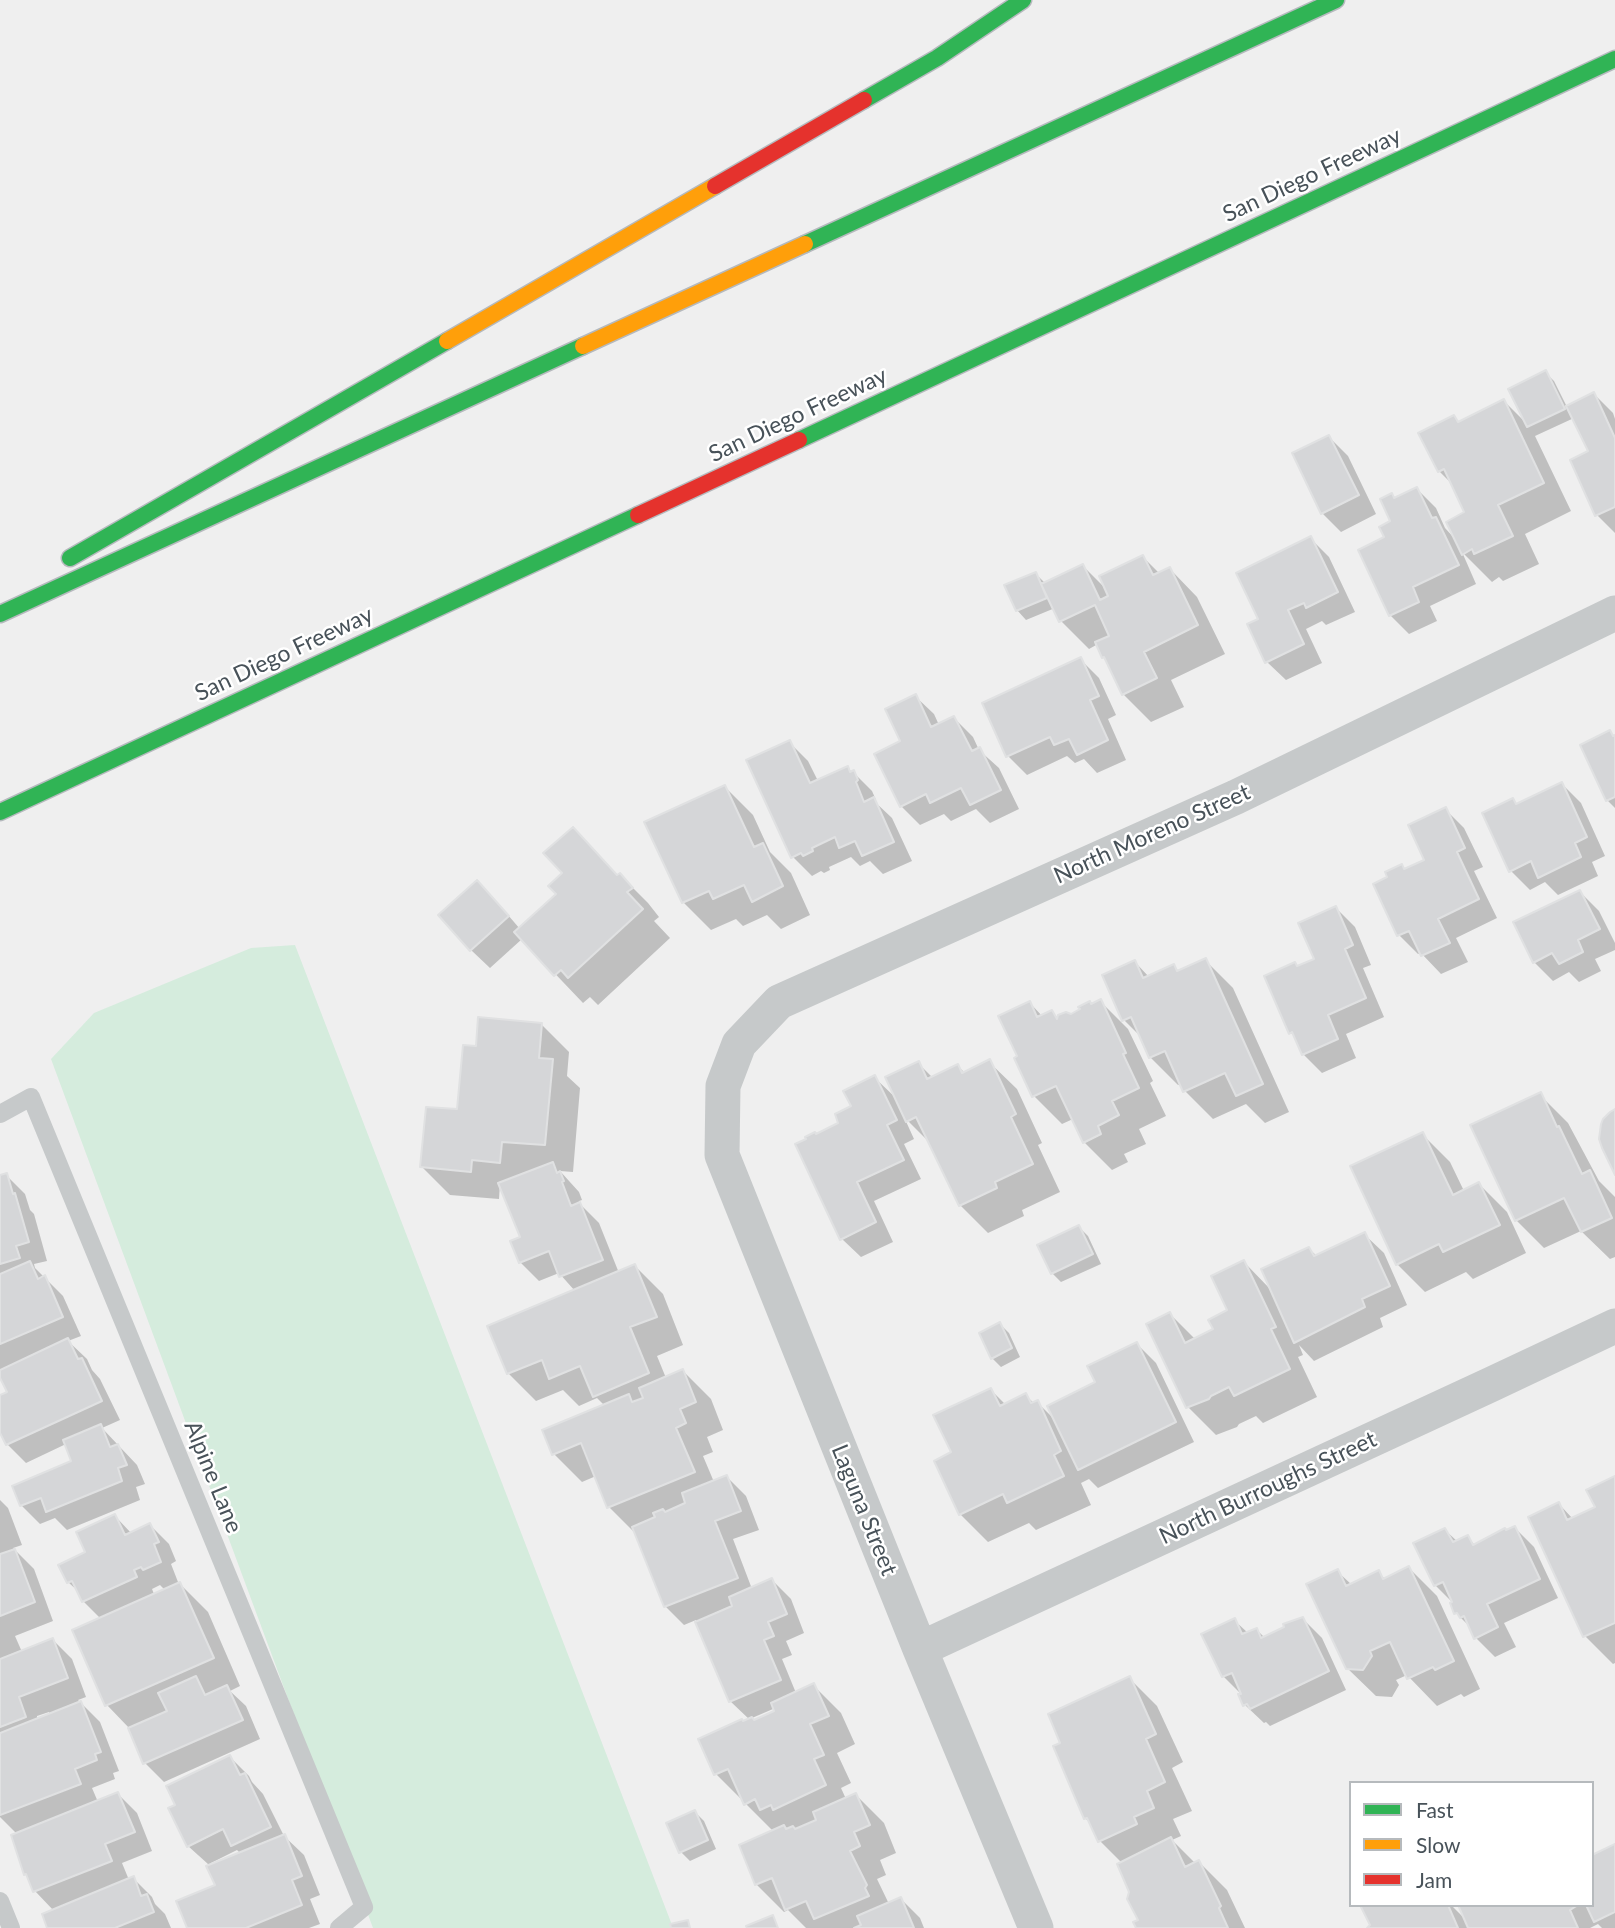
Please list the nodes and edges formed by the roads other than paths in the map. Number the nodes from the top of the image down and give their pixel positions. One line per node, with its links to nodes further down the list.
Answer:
1 (1023, 0): 4 (highway)
2 (1336, 0): 6 (highway)
3 (1615, 59): 7 (highway, San Diego Freeway)
4 (60, 564)
5 (1615, 613): 8 (street, North Moreno Street)
6 (0, 614)
7 (0, 812)
8 (723, 1086): 11 (street, Laguna Street)
9 (0, 1114): 14 (lane, Alpine Lane)
10 (1615, 1326): 11 (street, North Burroughs Street)
11 (920, 1649): 15 (street, Laguna Street)
12 (0, 1901): 13 (lane)
13 (11, 1928)
14 (339, 1928)
15 (1036, 1928)

